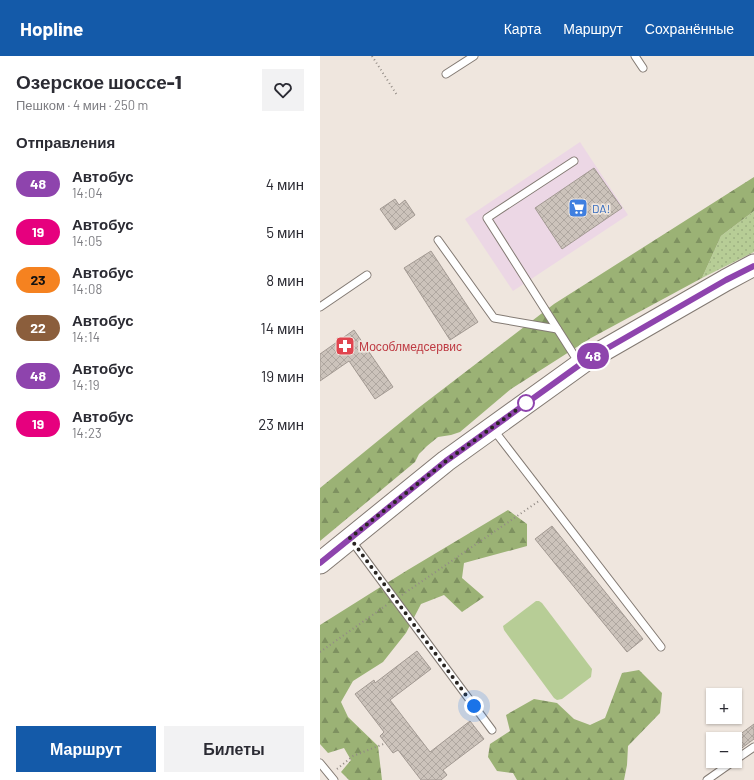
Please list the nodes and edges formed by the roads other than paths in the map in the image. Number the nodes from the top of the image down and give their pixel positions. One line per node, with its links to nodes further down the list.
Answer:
1 (474, 56): 4 (lane)
2 (634, 56): 3 (lane)
3 (643, 68)
4 (446, 74)
5 (574, 162): 10 (lane)
6 (438, 240): 10 (lane)
7 (754, 266): 11 (main road)
8 (367, 275): 9 (lane)
9 (320, 307)
10 (558, 329): 11 (lane)
11 (580, 364): 12 (main road)
12 (491, 427): 13 (main road); 15 (lane)
13 (350, 538): 14 (main road); 16 (lane)
14 (320, 563)
15 (661, 647)
16 (492, 730)
17 (753, 750): 18 (lane)
18 (742, 756)
19 (320, 763): 21 (lane)
20 (724, 768): 22 (lane)
21 (332, 777)
22 (707, 780)

